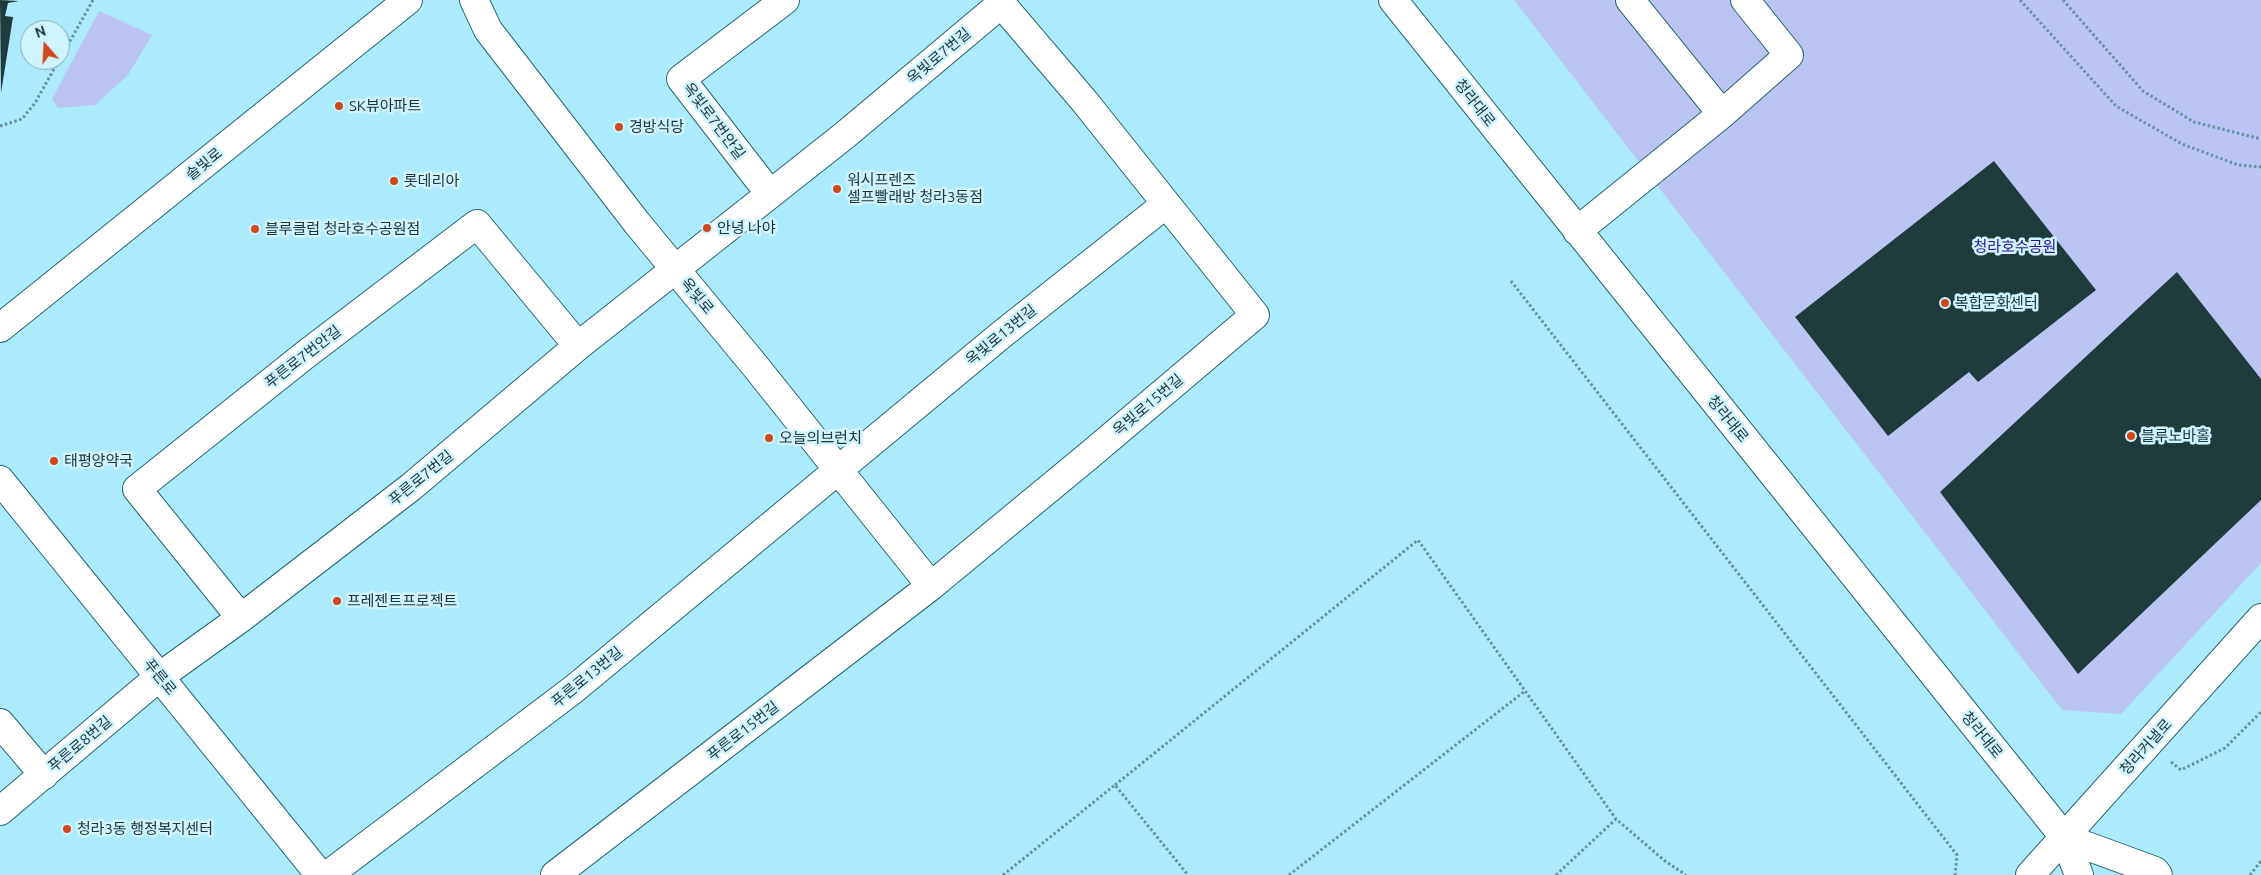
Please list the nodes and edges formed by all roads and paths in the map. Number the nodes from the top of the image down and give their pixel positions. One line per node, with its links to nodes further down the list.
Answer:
1 (93, 0): 11 (path)
2 (408, 0): 22 (street, 솔빛로)
3 (474, 0): 20 (street, 옥빛로)
4 (784, 0): 17 (street, 옥빛로7번안길)
5 (1393, 0): 19 (street, 청라대로)
6 (1630, 0): 13 (street)
7 (1745, 0): 13 (street)
8 (2020, 0): 16 (path)
9 (2063, 0): 15 (path)
10 (999, 2): 17 (street, 옥빛로7번길); 18 (street, 옥빛로7번길)
11 (70, 41)
12 (54, 70): 14 (path)
13 (1722, 114): 19 (street)
14 (0, 126)
15 (2261, 139)
16 (2261, 167)
17 (770, 194): 20 (street, 옥빛로7번길)
18 (1166, 204): 24 (street, 옥빛로13번길); 26 (street, 옥빛로15번길)
19 (1577, 231): 38 (street, 청라대로)
20 (674, 268): 23 (street, 푸른로7번길); 24 (street, 옥빛로)
21 (1511, 281): 49 (path)
22 (0, 328)
23 (578, 346): 27 (street, 푸른로7번길); 27 (street, 푸른로7번안길)
24 (839, 470): 26 (street, 옥빛로); 42 (street, 푸른로13번길)
25 (0, 480): 29 (street, 푸른로)
26 (931, 586): 43 (street, 푸른로15번길)
27 (241, 618): 29 (street, 푸른로7번길)
28 (2261, 618): 33 (street, 청라커낼로)
29 (160, 677): 34 (street, 푸른로8번길); 41 (street, 푸른로)
30 (1525, 690): 35 (path); 37 (path); 46 (path)
31 (2261, 712): 33 (path)
32 (0, 723): 34 (street)
33 (2150, 744): 38 (street, 청라커낼로)
34 (44, 775): 36 (street, 푸른로8번길)
35 (1114, 785): 44 (path); 45 (path)
36 (0, 811)
37 (1616, 819): 47 (path); 48 (path)
38 (2065, 838): 40 (street); 50 (street, 청라커낼로); 51 (street)
39 (2261, 861): 52 (path)
40 (2157, 873)
41 (320, 875)
42 (328, 875)
43 (555, 875)
44 (1003, 875)
45 (1188, 875)
46 (1289, 875)
47 (1556, 875)
48 (1686, 875)
49 (1955, 875)
50 (2030, 875)
51 (2080, 875)
52 (2250, 875)

